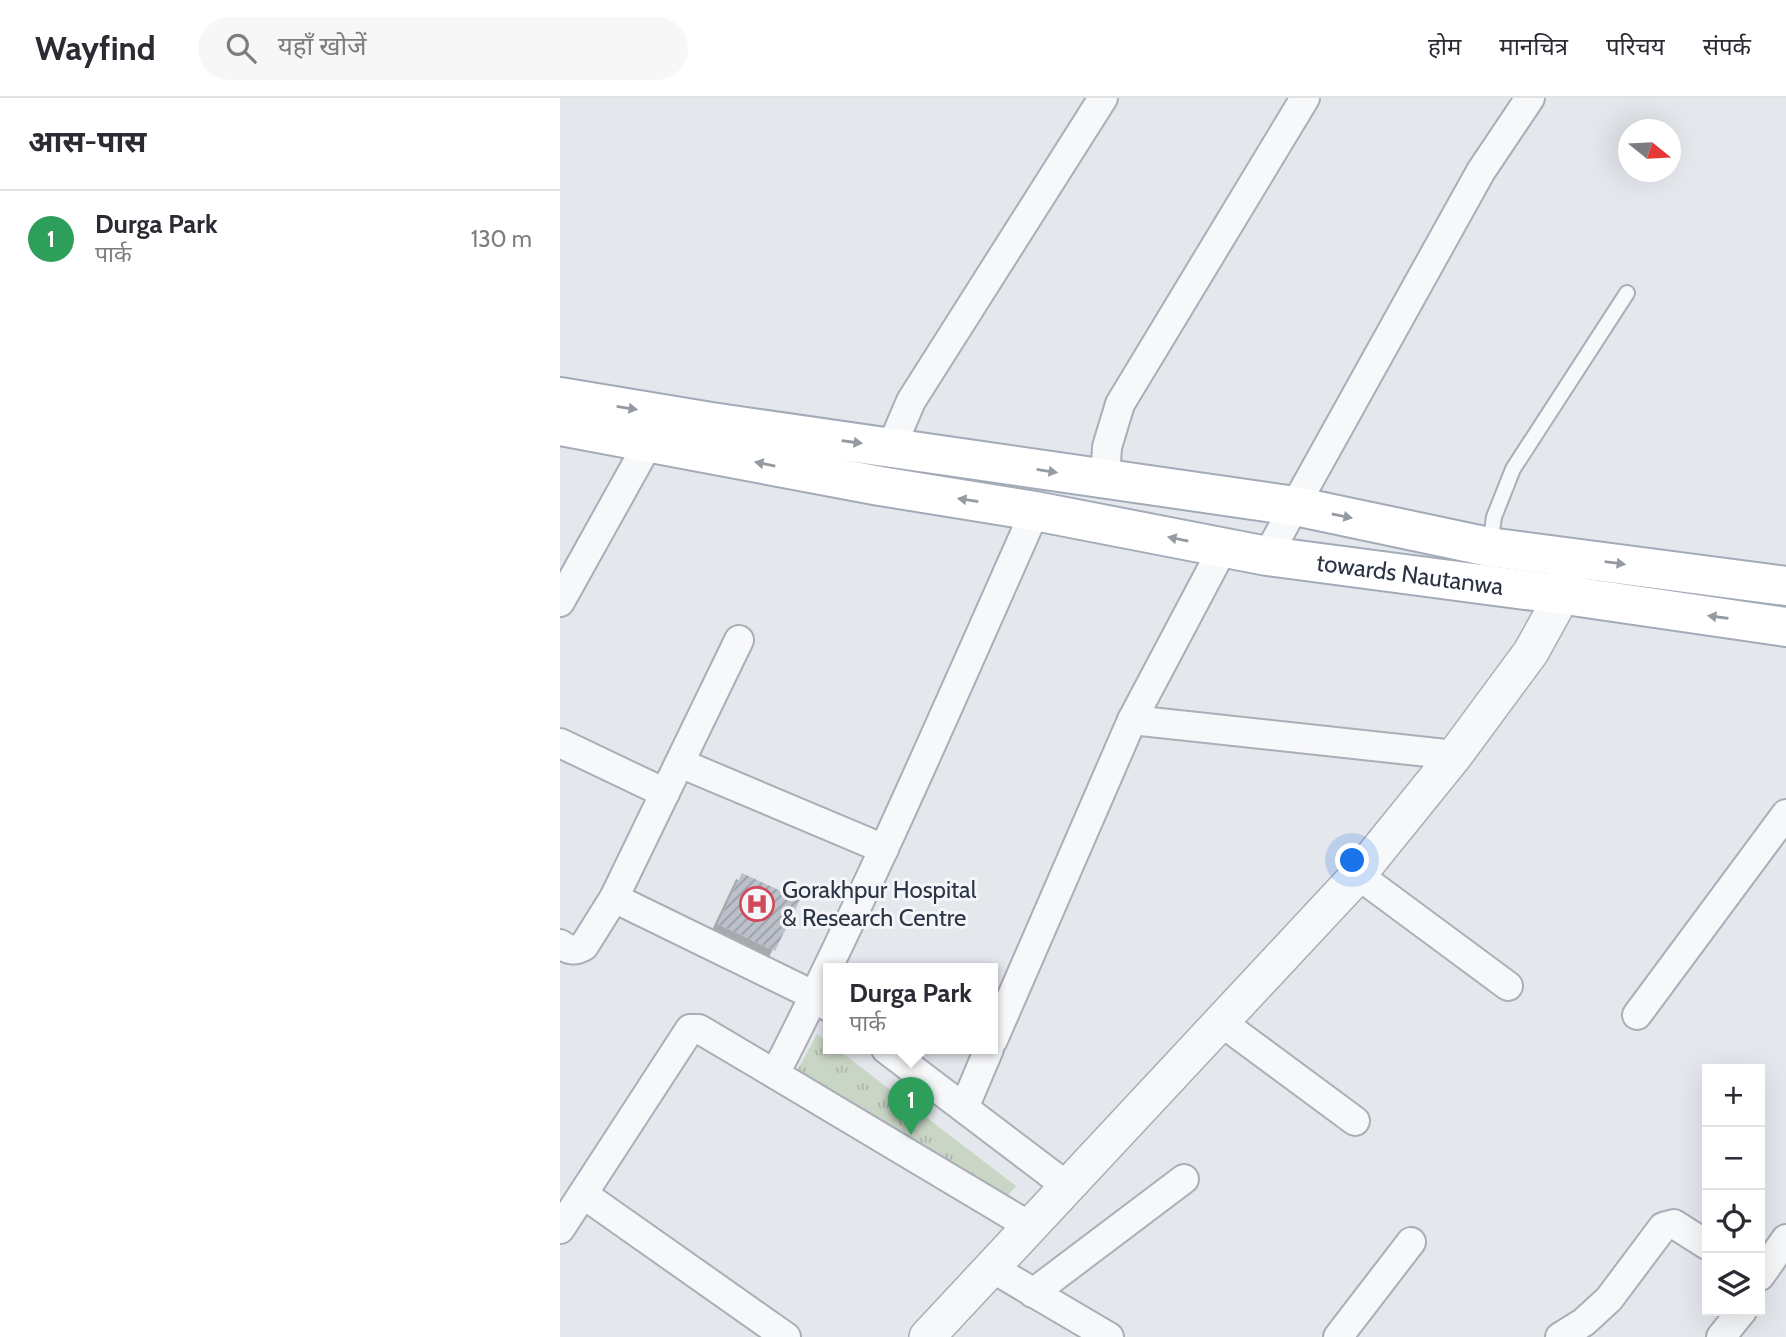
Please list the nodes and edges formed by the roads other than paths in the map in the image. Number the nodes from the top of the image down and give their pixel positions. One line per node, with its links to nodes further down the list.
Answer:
1 (1102, 98): 8 (street)
2 (1305, 98): 9 (street)
3 (1530, 98): 10 (street)
4 (1628, 293): 15 (lane)
5 (560, 397): 8 (main road, one-way to 8)
6 (560, 426): 7 (main road, towards Nautanwa)
7 (649, 442): 11 (main road, towards Nautanwa, one-way to 7); 18 (street)
8 (891, 448): 9 (main road, one-way to 9)
9 (1105, 480): 10 (main road)
10 (1295, 506): 13 (street); 15 (main road, one-way to 15)
11 (1035, 510): 12 (main road, towards Nautanwa, one-way to 11); 27 (street)
12 (1223, 548): 13 (main road, towards Nautanwa); 21 (street)
13 (1267, 556): 15 (main road, towards Nautanwa)
14 (1568, 557): 15 (main road); 16 (main road, one-way to 16); 17 (street)
15 (1487, 566): 17 (main road, towards Nautanwa)
16 (1786, 586)
17 (1563, 594): 19 (main road, towards Nautanwa, one-way to 17); 23 (street)
18 (560, 602)
19 (1786, 627)
20 (739, 640): 24 (street)
21 (1132, 720): 23 (street); 36 (street)
22 (560, 743): 25 (street)
23 (1455, 755): 28 (street)
24 (680, 764): 25 (street); 27 (street)
25 (665, 793): 29 (street)
26 (1786, 814): 34 (street)
27 (884, 849): 31 (street)
28 (1358, 875): 32 (street); 35 (street)
29 (614, 898): 30 (street); 33 (street)
30 (560, 944)
31 (838, 963)
32 (1508, 986)
33 (822, 1001): 39 (street)
34 (1637, 1015)
35 (1221, 1022): 41 (street); 43 (street)
36 (998, 1028)
37 (893, 1054): 40 (street)
38 (987, 1054): 40 (street)
39 (775, 1074): 44 (street); 45 (street)
40 (964, 1108): 43 (street)
41 (1355, 1121)
42 (1184, 1179): 52 (street)
43 (1068, 1187): 45 (street)
44 (583, 1194): 46 (street); 54 (street)
45 (1031, 1227): 50 (street)
46 (560, 1229)
47 (1786, 1239): 51 (street)
48 (1411, 1242): 57 (street)
49 (1702, 1242): 58 (street)
50 (992, 1268): 52 (street); 55 (street)
51 (1765, 1269)
52 (1033, 1293): 56 (street)
53 (1738, 1316): 59 (street)
54 (786, 1337)
55 (927, 1337)
56 (1108, 1337)
57 (1338, 1337)
58 (1560, 1337)
59 (1721, 1337)

